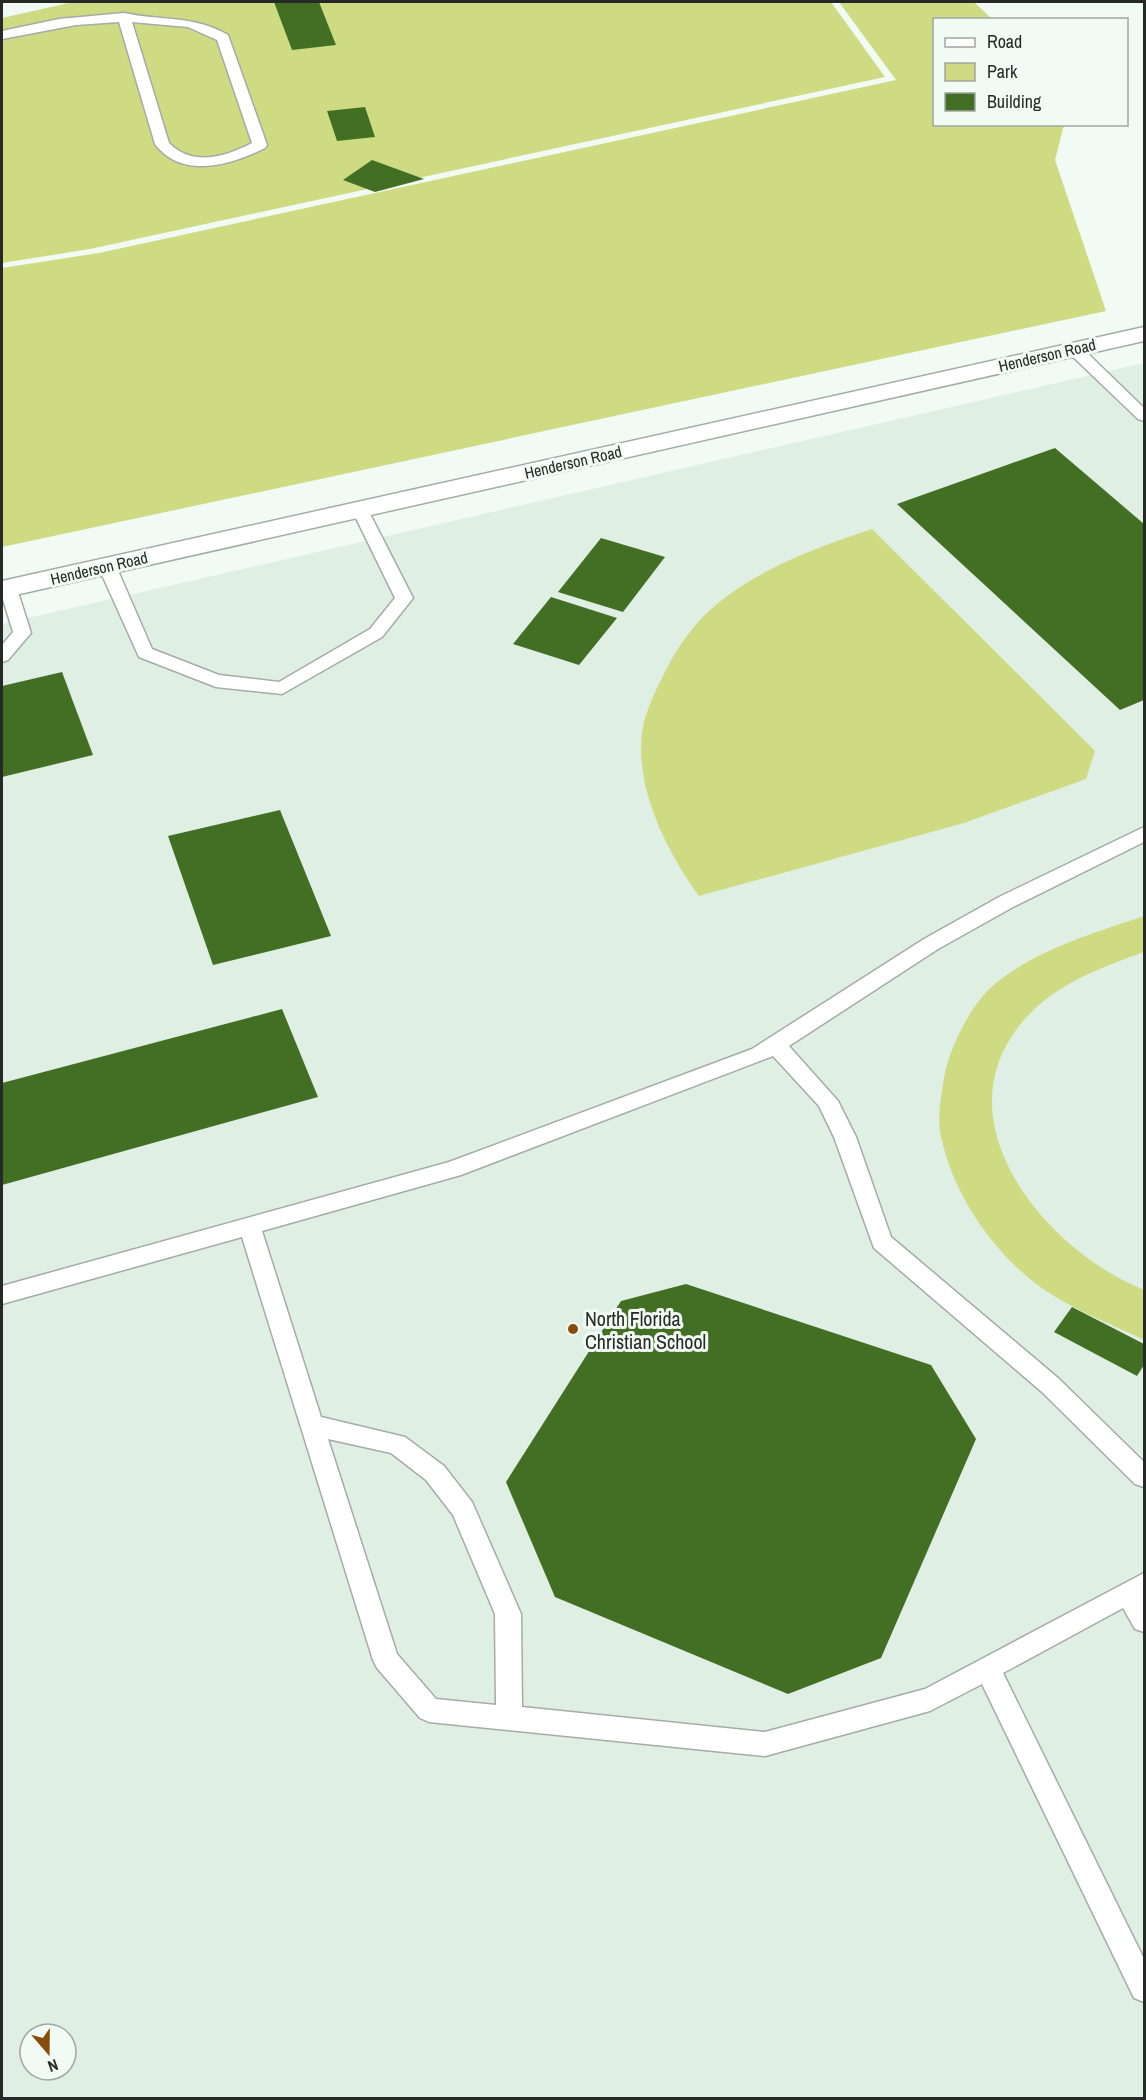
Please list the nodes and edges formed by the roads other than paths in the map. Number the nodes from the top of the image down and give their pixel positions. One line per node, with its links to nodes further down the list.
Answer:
1 (124, 17): 1 (lane); 2 (lane)
2 (2, 35)
3 (1144, 334): 4 (street, Henderson Road)
4 (1074, 350): 5 (lane); 6 (street, Henderson Road)
5 (1144, 416)
6 (360, 510): 7 (street, Henderson Road); 7 (lane)
7 (108, 566): 8 (street, Henderson Road)
8 (5, 589): 9 (lane)
9 (2, 656)
10 (1144, 834): 11 (lane)
11 (775, 1045): 12 (lane); 15 (lane)
12 (249, 1226): 13 (lane); 14 (lane)
13 (2, 1294)
14 (311, 1425): 19 (lane); 19 (lane)
15 (1144, 1477)
16 (1136, 1588): 17 (lane); 18 (lane)
17 (1144, 1621)
18 (987, 1668): 19 (lane); 20 (lane)
19 (509, 1718)
20 (1144, 1988)

